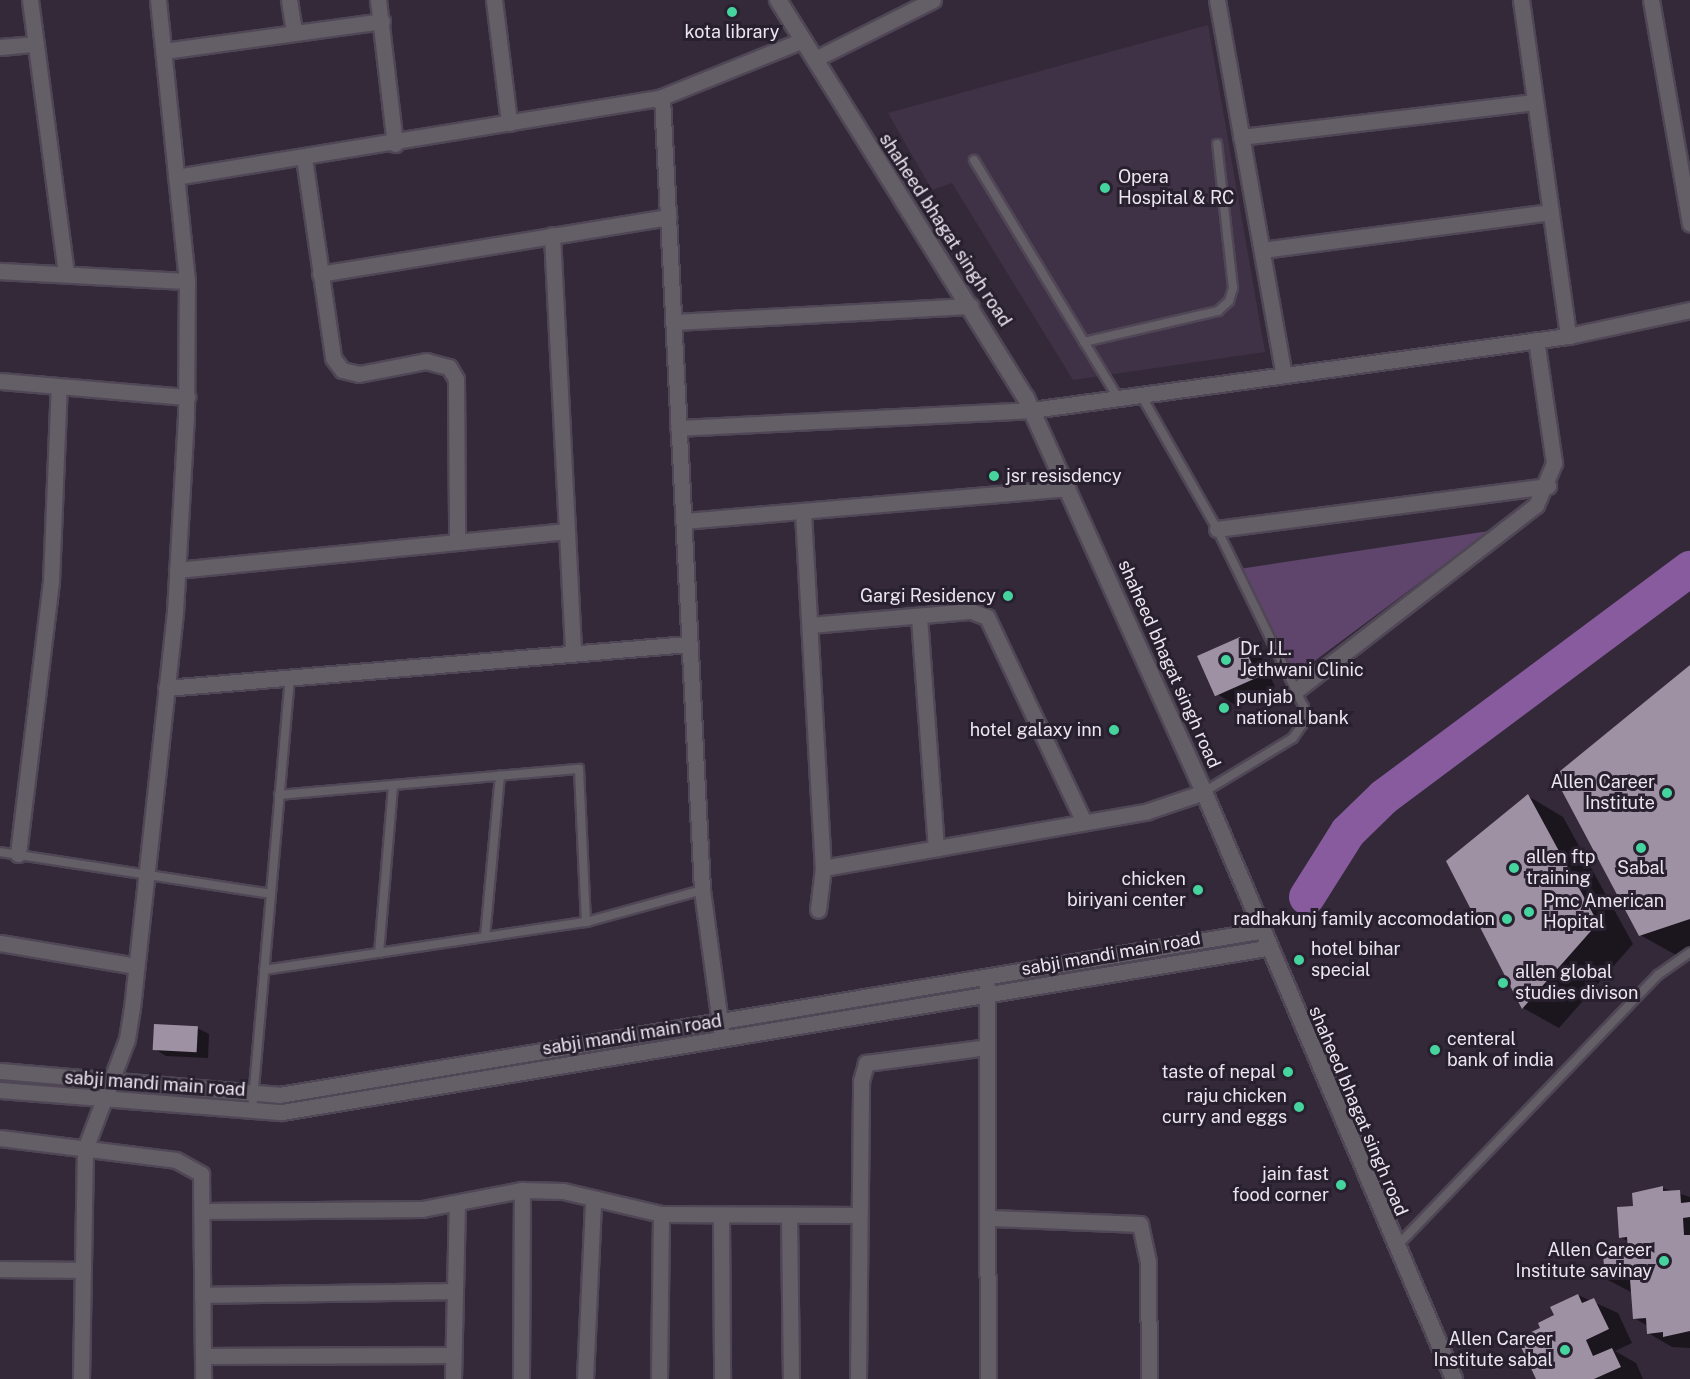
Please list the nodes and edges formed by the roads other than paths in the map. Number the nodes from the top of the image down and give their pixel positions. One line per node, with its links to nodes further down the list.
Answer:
1 (30, 0): 14 (street)
2 (158, 0): 16 (street)
3 (289, 0): 12 (street)
4 (378, 0): 11 (street)
5 (494, 0): 20 (street)
6 (778, 0): 13 (street, shaheed bhagat singh road)
7 (933, 0): 17 (street)
8 (1217, 0): 21 (street)
9 (1521, 0): 19 (street)
10 (1651, 0): 27 (street)
11 (382, 21): 12 (street); 22 (street)
12 (294, 32): 16 (street)
13 (803, 40): 17 (street, shaheed bhagat singh road); 18 (street)
14 (36, 44): 15 (street); 34 (street)
15 (0, 47)
16 (164, 51): 26 (street)
17 (814, 59): 37 (street, shaheed bhagat singh road)
18 (662, 97): 20 (street); 29 (street)
19 (1535, 102): 21 (street); 28 (street)
20 (508, 123): 22 (street)
21 (1241, 137): 32 (street)
22 (395, 144): 24 (street)
23 (1217, 144): 42 (lane)
24 (304, 158): 26 (street); 35 (street)
25 (974, 160): 42 (lane)
26 (176, 177): 36 (street)
27 (1685, 178): 30 (street)
28 (1551, 212): 32 (street); 40 (street)
29 (668, 217): 31 (street); 39 (street)
30 (1690, 224)
31 (552, 236): 35 (street); 56 (street)
32 (1262, 250): 43 (street)
33 (0, 271): 34 (street)
34 (66, 274): 36 (street)
35 (320, 274): 57 (street)
36 (187, 281): 47 (street)
37 (971, 306): 39 (street); 49 (street, shaheed bhagat singh road)
38 (1690, 310): 40 (street)
39 (673, 322): 50 (street)
40 (1568, 336): 41 (street)
41 (1536, 340): 43 (street); 51 (street)
42 (1084, 342): 48 (lane)
43 (1284, 375): 46 (street)
44 (0, 381): 45 (street)
45 (60, 386): 47 (street); 73 (street)
46 (1141, 395): 48 (street); 55 (lane)
47 (186, 397): 58 (street)
48 (1118, 398): 49 (street)
49 (1032, 410): 50 (street); 52 (street, shaheed bhagat singh road)
50 (678, 428): 54 (street)
51 (1548, 486): 55 (street); 65 (street)
52 (1068, 488): 53 (street); 68 (street, shaheed bhagat singh road)
53 (803, 513): 54 (street); 60 (street)
54 (684, 521): 61 (street)
55 (1217, 529): 65 (lane)
56 (567, 531): 57 (street); 62 (street)
57 (458, 539): 58 (street)
58 (177, 570): 64 (street)
59 (919, 617): 60 (street); 70 (street); 71 (street)
60 (810, 625): 74 (street)
61 (687, 644): 62 (street); 76 (street)
62 (573, 654): 63 (street)
63 (290, 678): 64 (street); 69 (lane)
64 (166, 688): 75 (street)
65 (1298, 689): 68 (lane)
66 (500, 776): 67 (lane); 79 (lane); 81 (lane)
67 (393, 786): 69 (lane); 85 (lane)
68 (1204, 792): 70 (street); 80 (street, shaheed bhagat singh road)
69 (279, 795): 77 (lane)
70 (1084, 822): 71 (street)
71 (936, 848): 74 (street)
72 (0, 852): 73 (lane)
73 (18, 854): 75 (lane)
74 (823, 868): 78 (street)
75 (146, 871): 77 (lane); 86 (street)
76 (702, 890): 79 (lane); 90 (street)
77 (271, 894): 87 (lane)
78 (818, 910)
79 (586, 922): 81 (lane)
80 (1259, 931): 83 (street, shaheed bhagat singh road); 88 (street)
81 (485, 937): 85 (lane)
82 (0, 943): 86 (street)
83 (1266, 948): 89 (street, sabji mandi main road); 110 (street, shaheed bhagat singh road)
84 (1690, 952): 110 (lane)
85 (379, 953): 87 (lane)
86 (136, 966): 94 (street)
87 (264, 970): 96 (lane)
88 (987, 977): 89 (street); 90 (street)
89 (987, 995): 91 (street, sabji mandi main road); 92 (street)
90 (721, 1023): 91 (street); 96 (street)
91 (722, 1040): 98 (street, sabji mandi main road)
92 (987, 1047): 106 (street); 109 (street)
93 (0, 1071): 94 (street)
94 (110, 1083): 96 (street); 97 (street)
95 (0, 1090): 97 (street, sabji mandi main road)
96 (253, 1094): 98 (lane)
97 (101, 1100): 98 (street, sabji mandi main road); 100 (street)
98 (252, 1111)
99 (0, 1138): 100 (street)
100 (85, 1149): 104 (street); 112 (street)
101 (522, 1190): 102 (street); 103 (street); 120 (street)
102 (593, 1200): 105 (street); 121 (street)
103 (457, 1205): 104 (street); 113 (street)
104 (205, 1211): 114 (street)
105 (660, 1214): 108 (street); 122 (street)
106 (859, 1215): 107 (street); 125 (street)
107 (789, 1216): 108 (street); 124 (street)
108 (721, 1218): 123 (street)
109 (991, 1218): 126 (street); 127 (street)
110 (1396, 1247): 128 (street, shaheed bhagat singh road)
111 (0, 1269): 112 (street)
112 (81, 1270): 117 (street)
113 (452, 1291): 114 (street); 115 (street)
114 (202, 1295): 116 (street)
115 (453, 1355): 116 (street); 119 (street)
116 (203, 1356): 118 (street)
117 (81, 1379)
118 (203, 1379)
119 (453, 1379)
120 (521, 1379)
121 (585, 1379)
122 (659, 1379)
123 (722, 1379)
124 (791, 1379)
125 (858, 1379)
126 (988, 1379)
127 (1149, 1379)
128 (1454, 1379)

